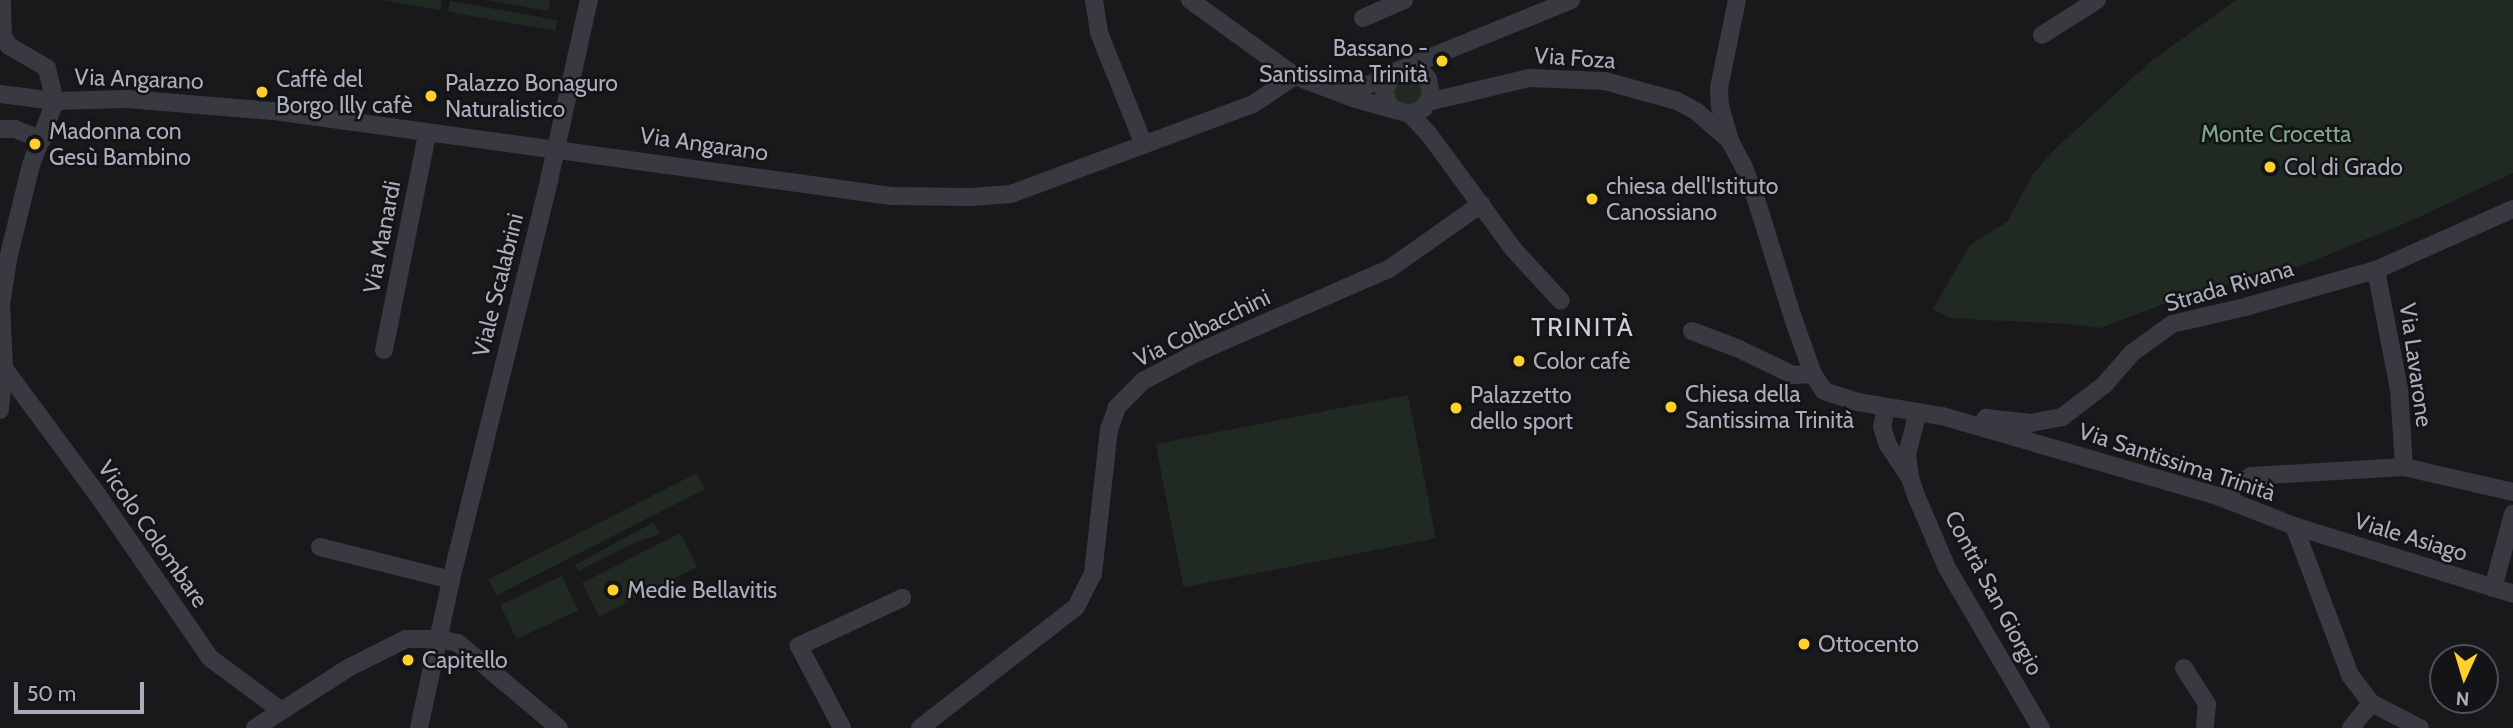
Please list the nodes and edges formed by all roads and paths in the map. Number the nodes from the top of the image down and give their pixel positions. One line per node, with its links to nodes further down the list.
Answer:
1 (2, 0): 17 (street)
2 (589, 0): 27 (street, Viale Scalabrini)
3 (1094, 0): 26 (street)
4 (1191, 0): 12 (street)
5 (1404, 0): 9 (street)
6 (1571, 0): 11 (street)
7 (1737, 0): 14 (street)
8 (2097, 0): 10 (street)
9 (1363, 18)
10 (2042, 35)
11 (1409, 67): 13 (street); 19 (street)
12 (1295, 76): 15 (street); 26 (street, Via Angarano)
13 (1389, 77): 15 (street); 20 (street)
14 (1719, 88): 18 (street, Via Foza); 25 (street, Via Santissima Trinità)
15 (1332, 91): 20 (street)
16 (0, 94): 17 (street, Via Angarano)
17 (55, 101): 23 (street, Via Angarano); 24 (street)
18 (1677, 101): 19 (street, Via Foza); 25 (street, Via Foza)
19 (1427, 103): 20 (street); 22 (street)
20 (1402, 112): 22 (street)
21 (0, 129): 24 (street)
22 (1428, 133): 28 (street)
23 (427, 134): 27 (street, Via Angarano); 34 (street, Via Manardi)
24 (42, 140): 32 (street)
25 (1730, 141): 36 (street, Via Santissima Trinità)
26 (1144, 145): 27 (street, Via Angarano)
27 (556, 150): 48 (street, Viale Scalabrini)
28 (1481, 204): 31 (street); 60 (street, Via Colbacchini)
29 (2513, 209): 30 (street, Strada Rivana)
30 (2376, 270): 40 (street, Strada Rivana); 41 (street, Via Lavarone)
31 (1561, 301)
32 (0, 305): 35 (street)
33 (1692, 331): 36 (street)
34 (384, 350)
35 (4, 368): 38 (street); 55 (street, Vicolo Colombare)
36 (1813, 374): 37 (street, Via Santissima Trinità)
37 (1886, 407): 39 (street, Via Santissima Trinità); 42 (street, Contrà San Giorgio)
38 (0, 410)
39 (1918, 412): 40 (street, Via Santissima Trinità); 42 (street, Contrà San Giorgio)
40 (1980, 426): 44 (street, Via Santissima Trinità)
41 (2404, 467): 43 (street); 44 (street)
42 (1910, 478): 61 (street, Contrà San Giorgio)
43 (2513, 492)
44 (2220, 497): 46 (street, Via Santissima Trinità)
45 (2513, 514): 49 (street)
46 (2294, 526): 49 (street, Viale Asiago); 54 (street, Via Santissima Trinità)
47 (320, 547): 48 (street)
48 (451, 580): 52 (street, Viale Scalabrini)
49 (2493, 588): 50 (street, Viale Asiago)
50 (2513, 594)
51 (902, 597): 59 (street)
52 (439, 639): 55 (street); 56 (street); 58 (street, Viale Scalabrini)
53 (2184, 668): 62 (street)
54 (2371, 703): 63 (street); 64 (street, Via Santissima Trinità)
55 (279, 709): 57 (street)
56 (551, 725)
57 (255, 728)
58 (419, 728)
59 (842, 728)
60 (920, 728)
61 (2041, 728)
62 (2205, 728)
63 (2351, 728)
64 (2420, 728)

